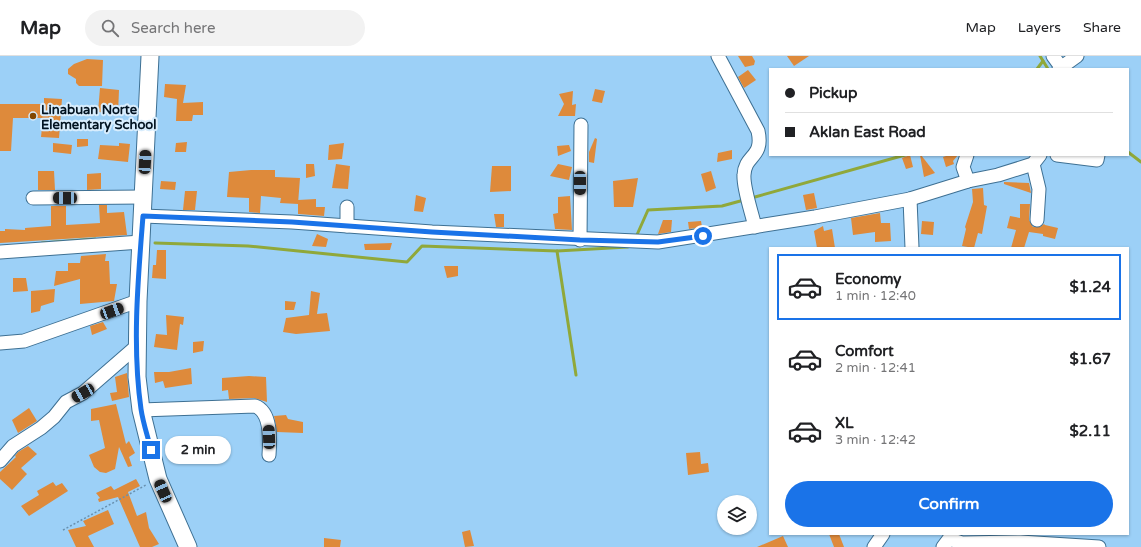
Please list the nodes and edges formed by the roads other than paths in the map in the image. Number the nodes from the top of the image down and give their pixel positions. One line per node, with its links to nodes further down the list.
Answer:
1 (150, 56): 12 (main road)
2 (718, 56): 19 (street)
3 (1053, 56): 5 (street)
4 (1077, 56): 5 (street)
5 (1060, 68)
6 (581, 125): 20 (street)
7 (967, 156): 11 (street)
8 (1065, 156): 9 (street)
9 (1098, 156)
10 (1037, 160): 11 (street); 17 (street)
11 (968, 181): 14 (street)
12 (143, 197): 13 (street); 16 (main road)
13 (33, 198)
14 (910, 199): 19 (street); 22 (street)
15 (347, 207): 18 (street)
16 (143, 216): 18 (street); 21 (main road)
17 (1037, 220)
18 (347, 226): 20 (street)
19 (755, 227): 20 (street)
20 (580, 240)
21 (142, 242): 23 (street); 24 (main road)
22 (912, 247)
23 (0, 252)
24 (138, 301): 25 (street); 26 (main road)
25 (0, 343)
26 (137, 346): 27 (main road); 29 (street)
27 (141, 410): 28 (street); 32 (main road)
28 (269, 455)
29 (0, 461)
30 (882, 535): 33 (street)
31 (1020, 544): 34 (street); 35 (street)
32 (188, 547)
33 (874, 547)
34 (943, 547)
35 (1099, 547)

